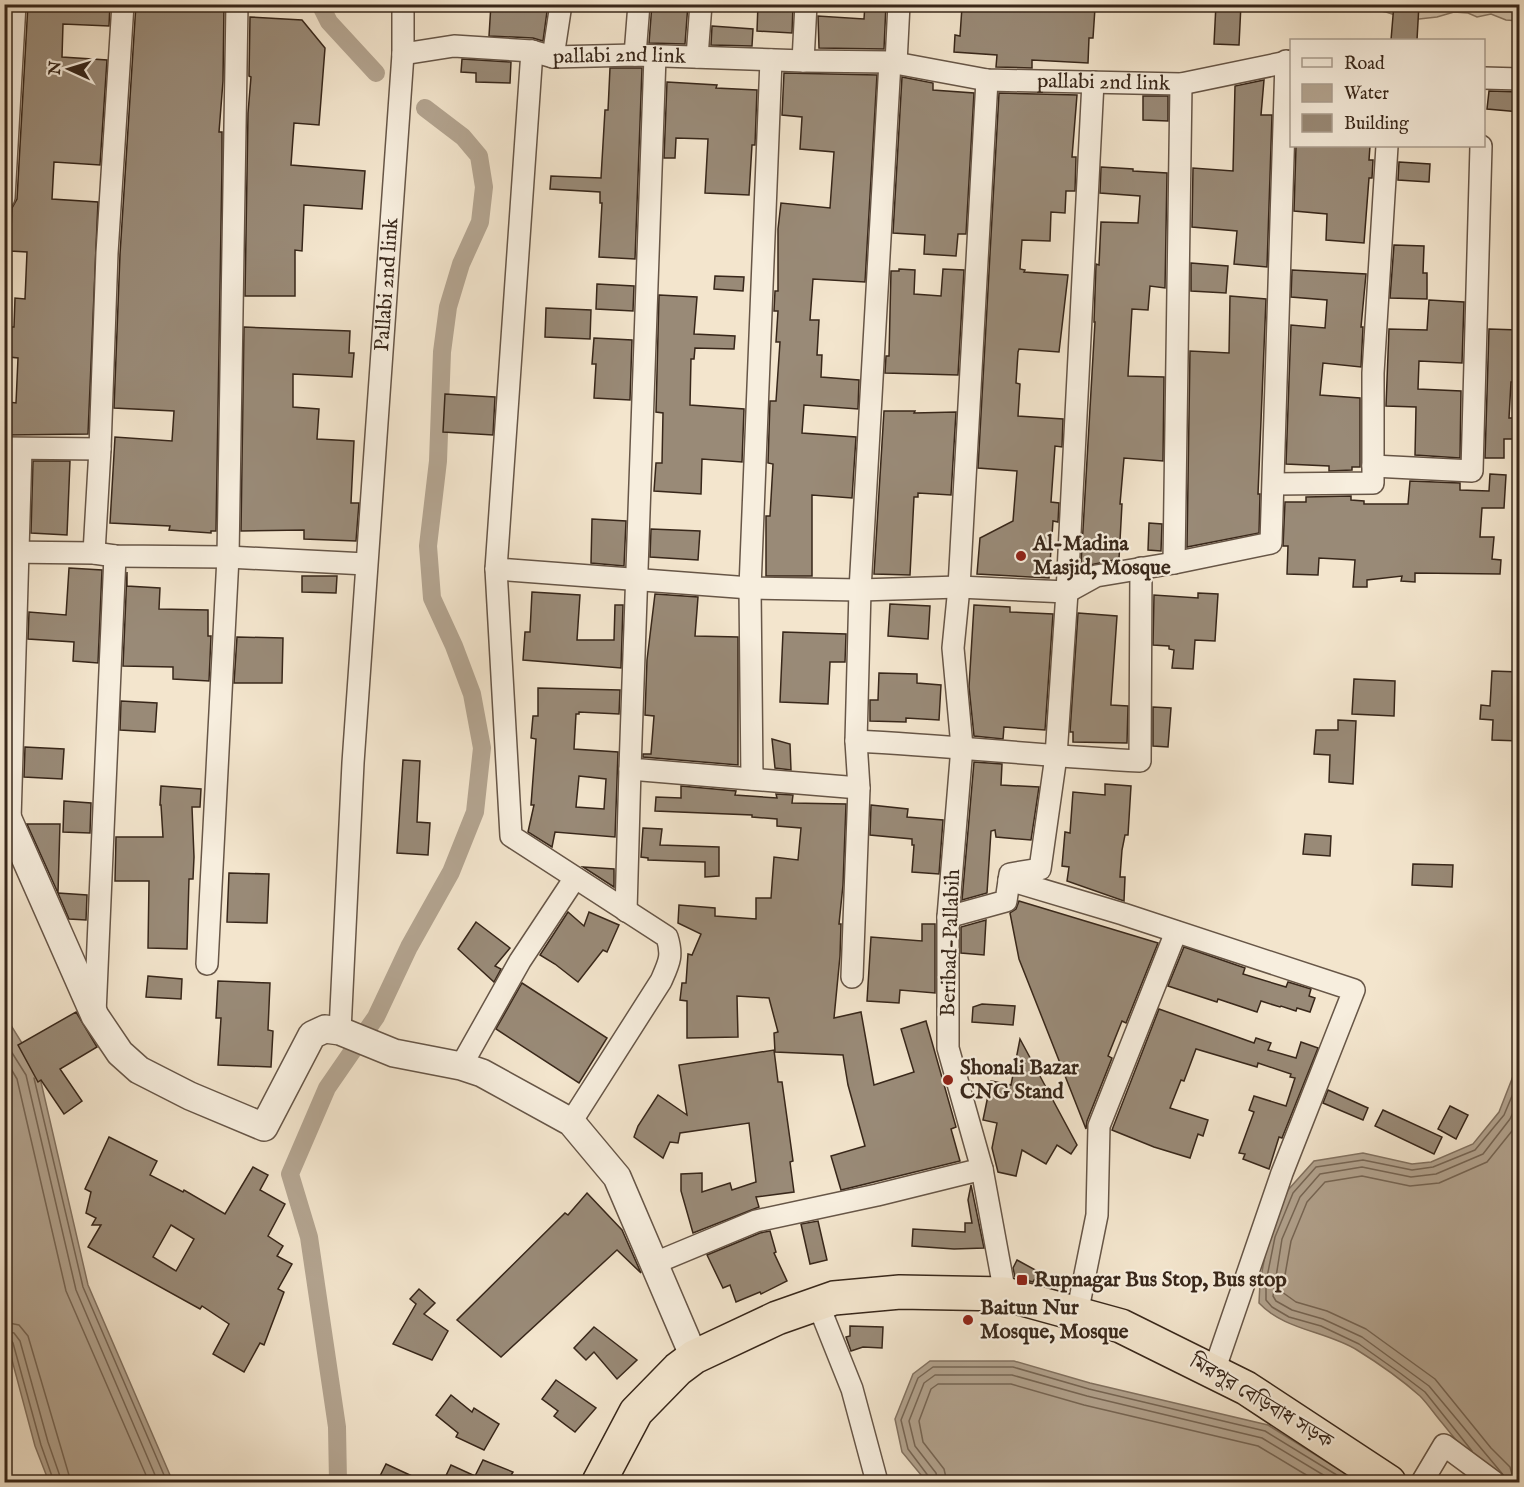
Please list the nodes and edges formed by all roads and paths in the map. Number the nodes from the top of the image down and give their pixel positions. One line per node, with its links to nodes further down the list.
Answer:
1 (15, 4): 26 (street)
2 (123, 4): 27 (street)
3 (237, 4): 34 (street)
4 (403, 4): 11 (street, Pallabi 2nd link)
5 (561, 4): 13 (street)
6 (639, 4): 12 (street)
7 (701, 4): 14 (street)
8 (806, 4): 16 (street)
9 (899, 4): 18 (street)
10 (532, 51): 11 (street, pallabi 2nd link); 13 (street, pallabi 2nd link); 38 (street)
11 (403, 54): 36 (street, Pallabi 2nd link)
12 (645, 56): 13 (street, pallabi 2nd link); 14 (street, pallabi 2nd link); 39 (street)
13 (553, 57)
14 (697, 57): 15 (street, pallabi 2nd link)
15 (771, 60): 16 (street, pallabi 2nd link); 41 (street)
16 (803, 61): 18 (street, pallabi 2nd link)
17 (1289, 61): 23 (street); 30 (street)
18 (893, 62): 21 (street, pallabi 2nd link); 42 (street)
19 (1485, 78): 20 (street)
20 (1520, 79)
21 (987, 80): 22 (street, pallabi 2nd link); 40 (street, Beribad-Pallabih)
22 (1093, 82): 23 (street, pallabi 2nd link); 43 (street)
23 (1181, 84): 35 (street, pallabi 2nd link)
24 (1387, 147): 29 (street)
25 (1481, 147): 29 (street)
26 (4, 198)
27 (100, 448): 28 (street); 32 (street)
28 (13, 449): 31 (street)
29 (1373, 466): 30 (street)
30 (1274, 484): 35 (street)
31 (11, 552): 32 (street); 50 (street)
32 (94, 553): 33 (street)
33 (115, 556): 34 (street); 58 (street)
34 (228, 557): 36 (street); 56 (street)
35 (1174, 563): 37 (street)
36 (366, 564): 59 (street, Pallabi 2nd link)
37 (1141, 568): 43 (street); 46 (street)
38 (496, 569): 39 (street); 51 (street)
39 (638, 580): 41 (street); 47 (street)
40 (959, 586): 42 (street); 43 (street); 45 (street, Beribad-Pallabih)
41 (750, 588): 42 (street); 48 (street)
42 (860, 590): 44 (street)
43 (1067, 592): 46 (street)
44 (856, 741): 45 (street); 49 (street)
45 (962, 747): 46 (street); 54 (street, Beribad-Pallabih)
46 (1056, 756): 52 (street)
47 (630, 769): 48 (street); 53 (street)
48 (753, 779): 49 (street)
49 (859, 788): 57 (street)
50 (7, 815): 58 (street)
51 (575, 878): 53 (street); 60 (street)
52 (1009, 879): 54 (street); 55 (street)
53 (626, 911): 61 (street)
54 (948, 917): 62 (street, Beribad-Pallabih)
55 (1176, 932): 66 (street); 68 (street)
56 (207, 964)
57 (852, 977)
58 (95, 1016): 59 (street)
59 (340, 1031): 60 (street)
60 (461, 1066): 61 (street)
61 (571, 1122): 63 (street)
62 (982, 1169): 63 (street); 64 (street, Beribad-Pallabih)
63 (655, 1263): 67 (street)
64 (1005, 1294): 65 (highway, মিরপুর বেড়িবাধ সড়ক); 66 (highway, মিরপুর বেড়িবাধ সড়ক)
65 (818, 1304): 67 (highway, মিরপুর বেড়িবাধ সড়ক); 70 (street)
66 (1077, 1314): 68 (highway, মিরপুর বেড়িবাধ সড়ক)
67 (694, 1356): 69 (highway, মিরপুর বেড়িবাধ সড়ক)
68 (1214, 1371): 71 (highway, মিরপুর বেড়িবাধ সড়ক)
69 (599, 1482)
70 (877, 1482)
71 (1389, 1482)
72 (1422, 1482): 73 (street)
73 (1494, 1482)

